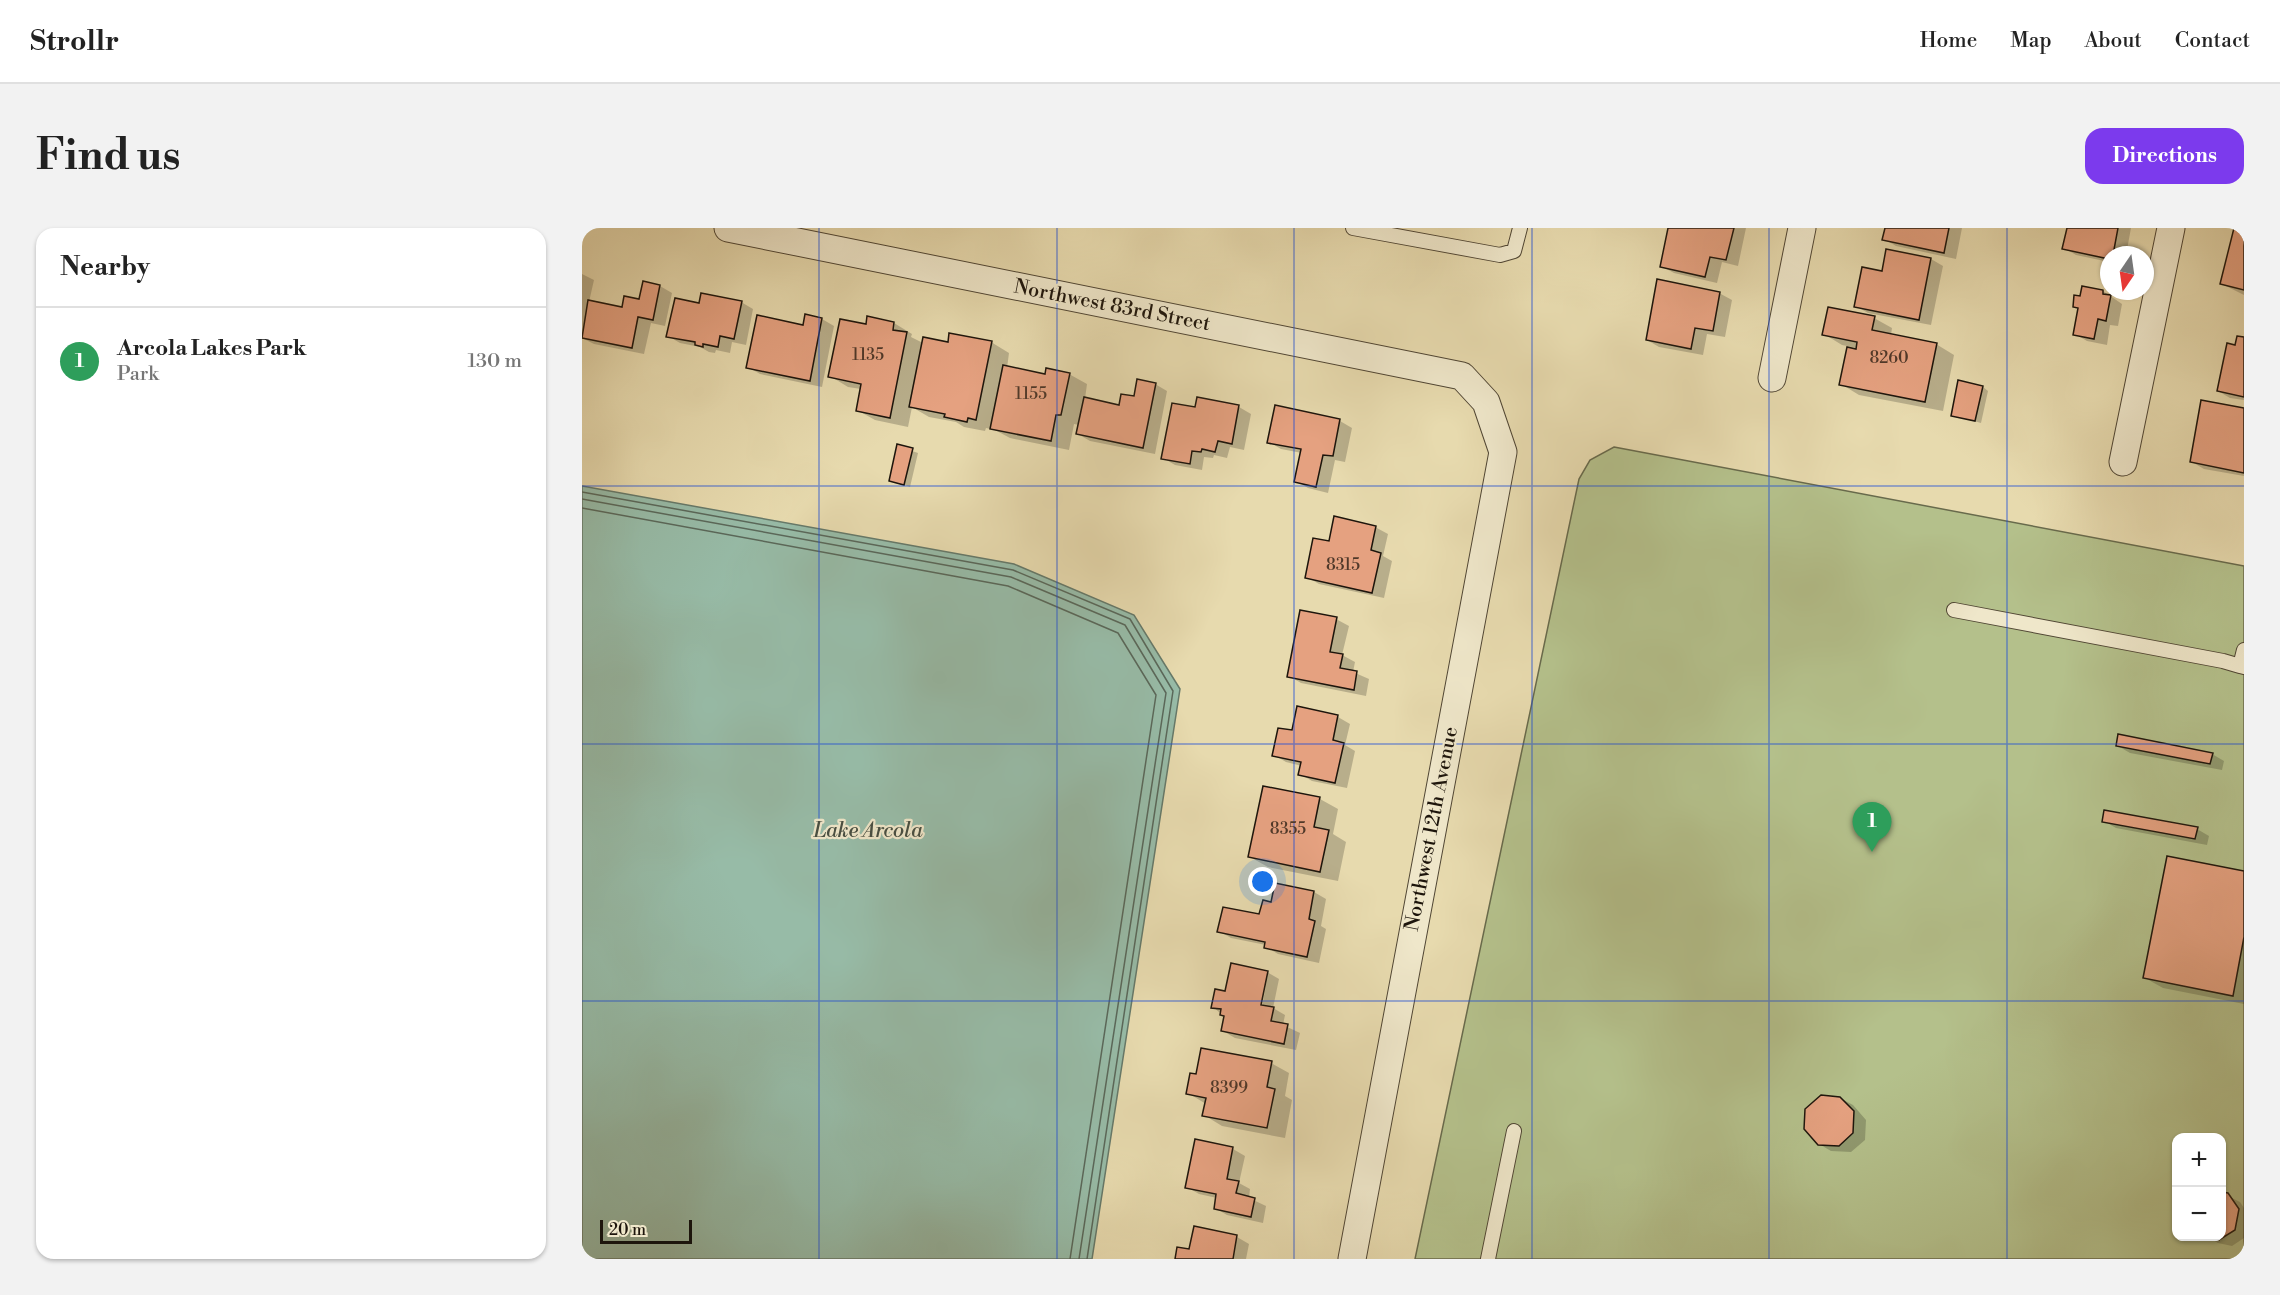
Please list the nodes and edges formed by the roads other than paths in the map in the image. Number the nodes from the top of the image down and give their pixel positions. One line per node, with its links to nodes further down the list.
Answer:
1 (728, 228): 7 (street, Northwest 83rd Street)
2 (1353, 228): 3 (lane)
3 (1520, 228)
4 (1802, 228): 6 (street)
5 (2171, 228): 8 (street)
6 (1772, 378)
7 (1486, 402): 13 (street, Northwest 12th Avenue)
8 (2124, 462)
9 (1954, 610): 11 (lane)
10 (2244, 650): 11 (lane)
11 (2242, 667)
12 (1514, 1131): 14 (lane)
13 (1352, 1259)
14 (1488, 1259)

